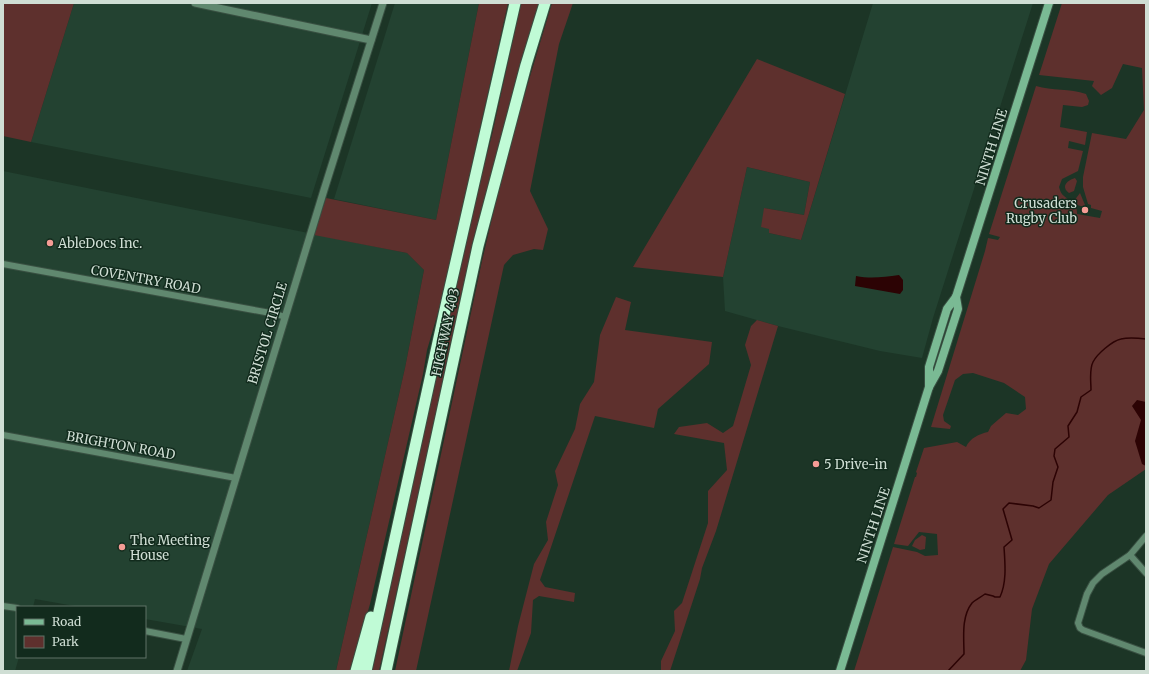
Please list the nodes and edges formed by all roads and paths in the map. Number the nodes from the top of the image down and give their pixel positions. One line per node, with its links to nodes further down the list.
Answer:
1 (196, 3): 6 (street)
2 (383, 3): 6 (street, BRISTOL CIRCLE)
3 (515, 3): 14 (highway, HIGHWAY 403)
4 (545, 3): 23 (highway, HIGHWAY 403)
5 (1049, 3): 24 (main road, NINTH LINE)
6 (371, 40): 8 (street, BRISTOL CIRCLE)
7 (3, 264): 8 (street, COVENTRY ROAD)
8 (285, 317): 10 (street, BRISTOL CIRCLE)
9 (3, 435): 10 (street, BRIGHTON ROAD)
10 (236, 478): 18 (street, BRISTOL CIRCLE)
11 (1146, 536): 12 (street)
12 (1130, 556): 13 (street); 19 (street)
13 (1146, 573)
14 (386, 577): 21 (highway); 22 (highway, HIGHWAY 403)
15 (3, 606): 16 (street)
16 (16, 608)
17 (146, 631): 18 (street)
18 (186, 639): 20 (street, BRISTOL CIRCLE)
19 (1146, 653)
20 (176, 671)
21 (356, 671)
22 (366, 671)
23 (386, 671)
24 (840, 671)

